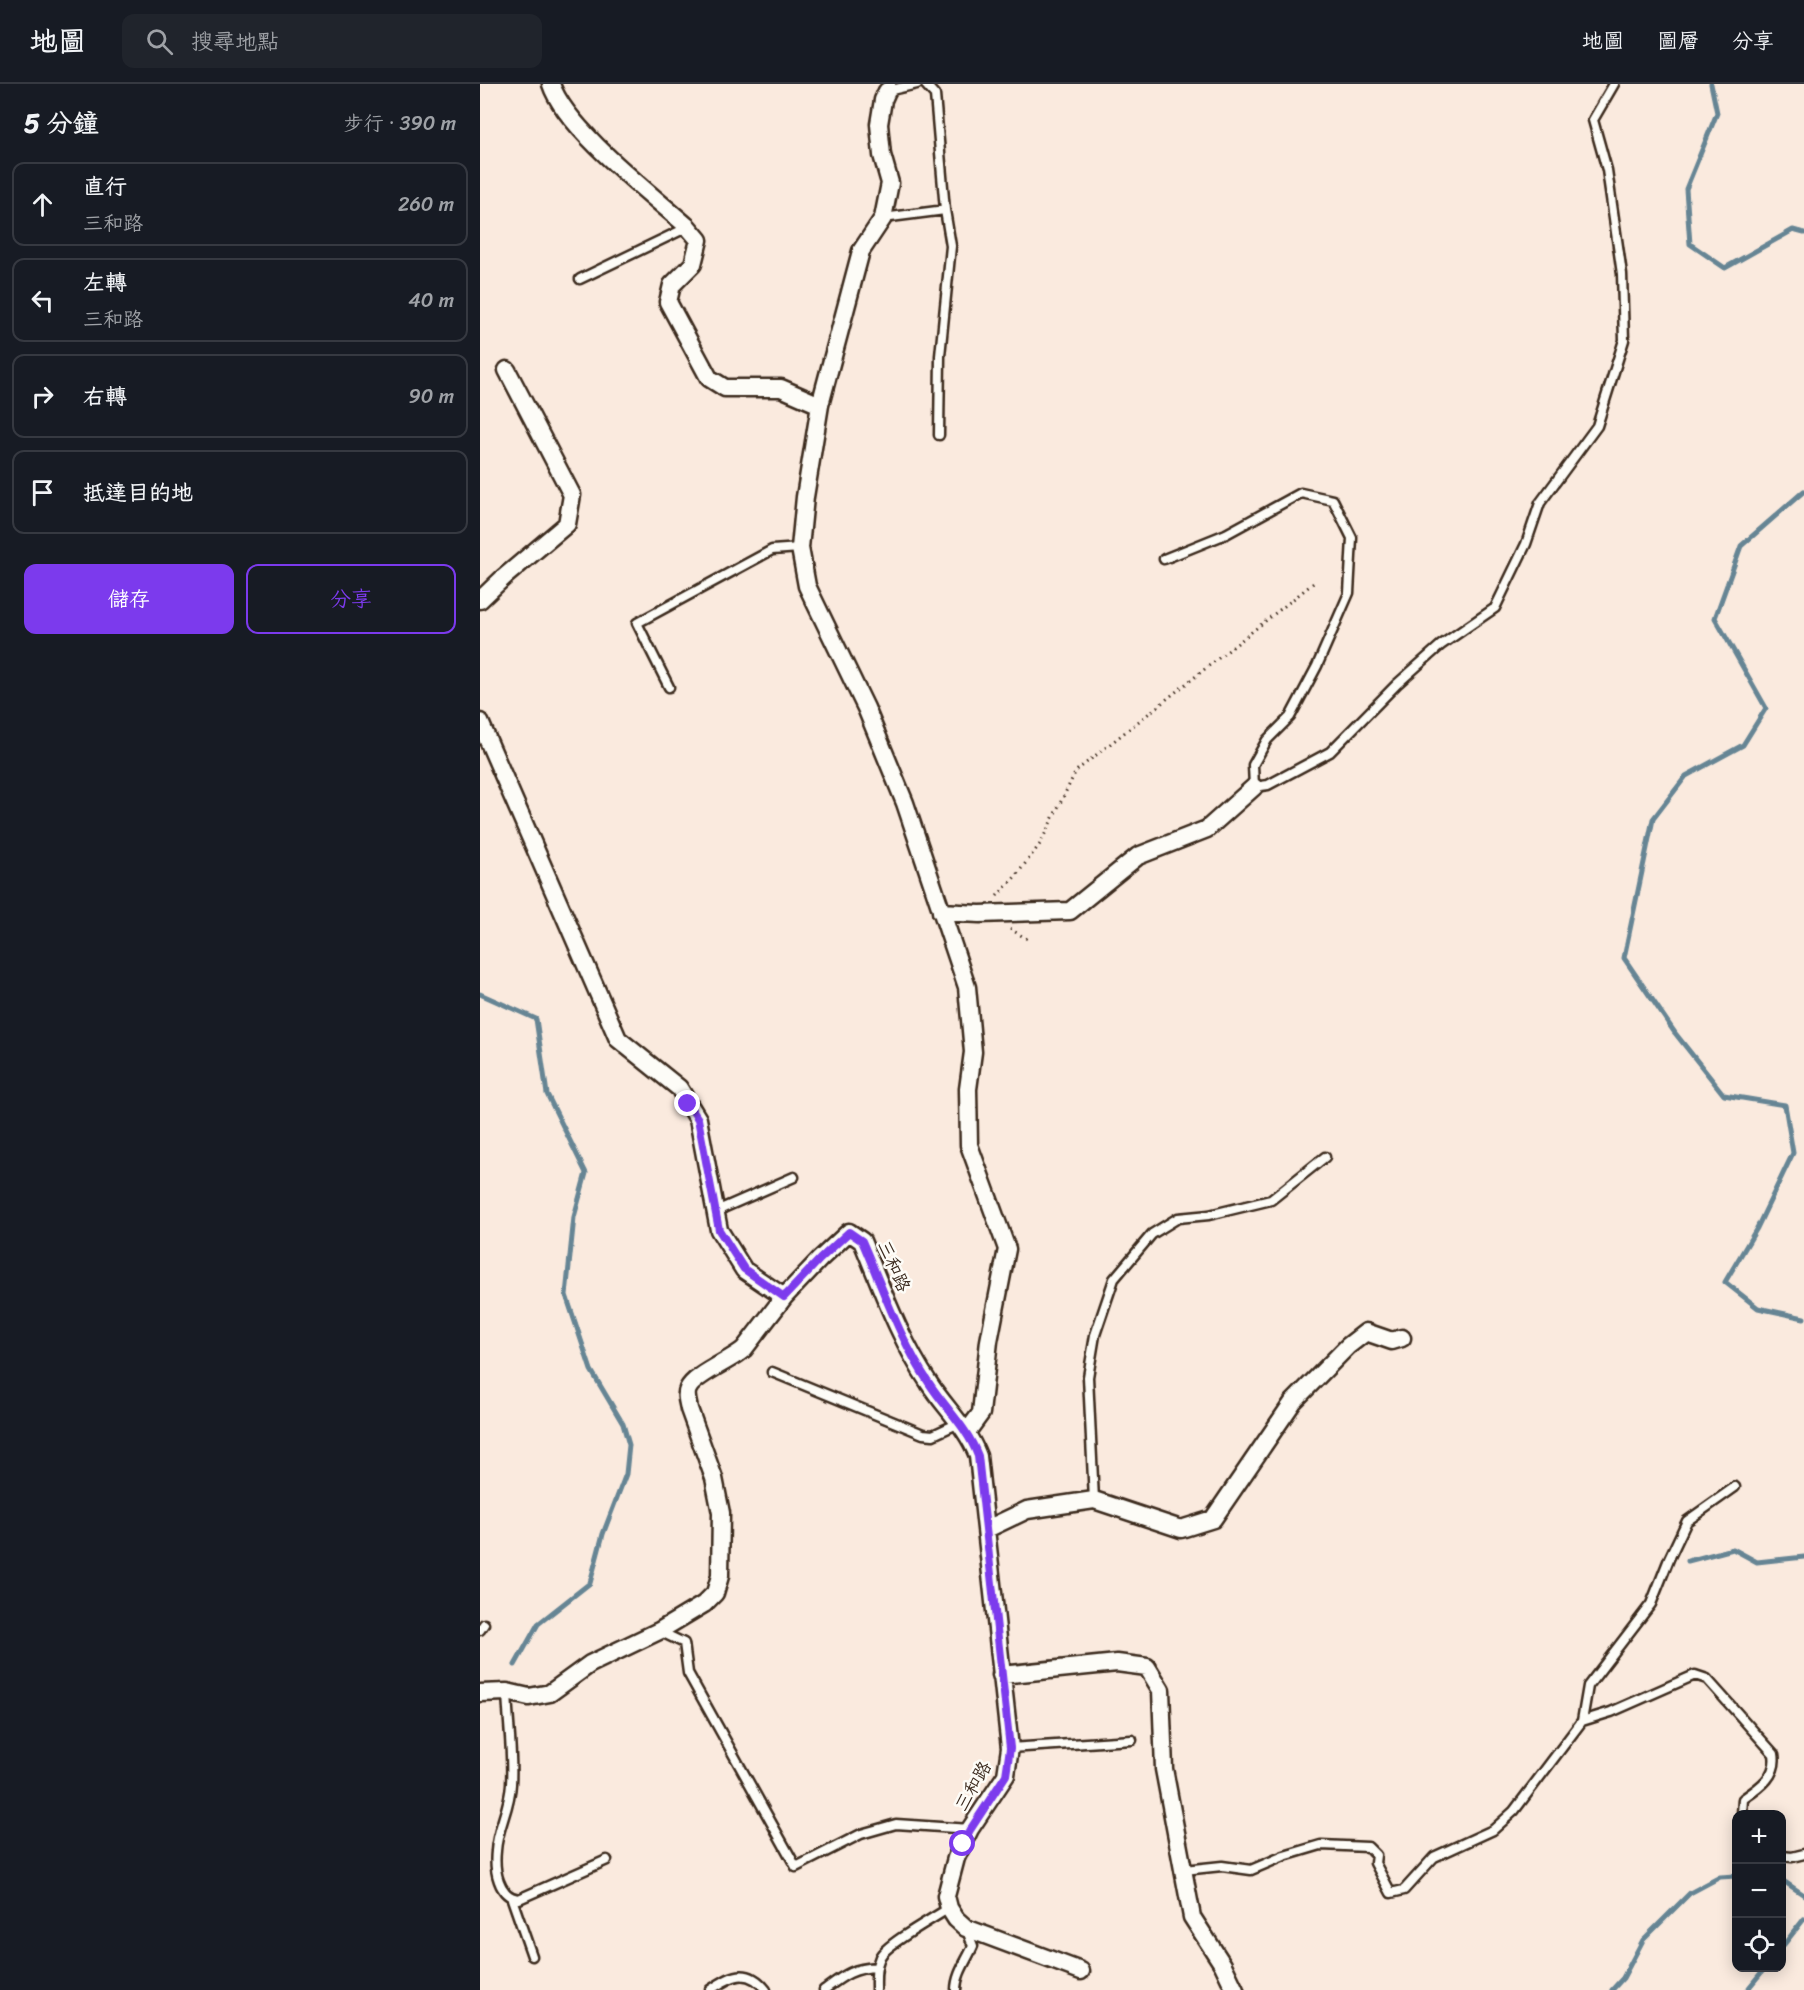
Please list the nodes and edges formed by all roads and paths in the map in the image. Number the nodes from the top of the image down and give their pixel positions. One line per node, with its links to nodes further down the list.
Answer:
1 (551, 84): 8 (street)
2 (917, 84): 5 (lane)
3 (925, 84): 6 (lane)
4 (1614, 84): 19 (lane)
5 (889, 88): 7 (street)
6 (945, 210): 7 (lane); 12 (lane)
7 (883, 218): 11 (street)
8 (688, 227): 9 (lane); 11 (street)
9 (580, 279)
10 (507, 370): 16 (street)
11 (820, 405): 13 (street)
12 (939, 435)
13 (800, 548): 17 (lane); 20 (street)
14 (1164, 559): 19 (lane)
15 (1316, 580): 21 (path)
16 (480, 600)
17 (669, 687)
18 (480, 722): 26 (street)
19 (1254, 787): 21 (street)
20 (941, 912): 21 (street); 30 (street)
21 (980, 914)
22 (1010, 929): 23 (path)
23 (1029, 940)
24 (1325, 1157): 32 (lane)
25 (794, 1178): 26 (lane)
26 (714, 1212): 27 (street)
27 (784, 1297): 30 (street, 三和路); 34 (street, 三和路)
28 (1402, 1338): 32 (street)
29 (772, 1372): 30 (lane)
30 (963, 1428): 33 (street, 三和路)
31 (1735, 1486): 38 (lane)
32 (1094, 1500): 33 (street)
33 (987, 1529): 35 (street, 三和路)
34 (659, 1631): 37 (street, 三和路); 42 (lane)
35 (1001, 1675): 40 (street, 三和路); 46 (street)
36 (480, 1692): 37 (street, 三和路)
37 (507, 1692): 47 (lane)
38 (1582, 1721): 41 (lane); 46 (lane)
39 (1132, 1740): 40 (lane)
40 (1010, 1748): 42 (street, 三和路)
41 (1742, 1810)
42 (970, 1830): 48 (street, 三和路)
43 (1804, 1854): 44 (lane)
44 (1786, 1856)
45 (607, 1860): 47 (lane)
46 (1184, 1870): 58 (street)
47 (512, 1899): 50 (lane)
48 (949, 1908): 49 (street); 51 (lane)
49 (966, 1928): 52 (street); 57 (lane)
50 (532, 1956)
51 (877, 1966): 55 (lane); 56 (lane)
52 (1081, 1971)
53 (710, 1990): 54 (lane)
54 (766, 1990)
55 (824, 1990)
56 (876, 1990)
57 (956, 1990)
58 (1235, 1990)

